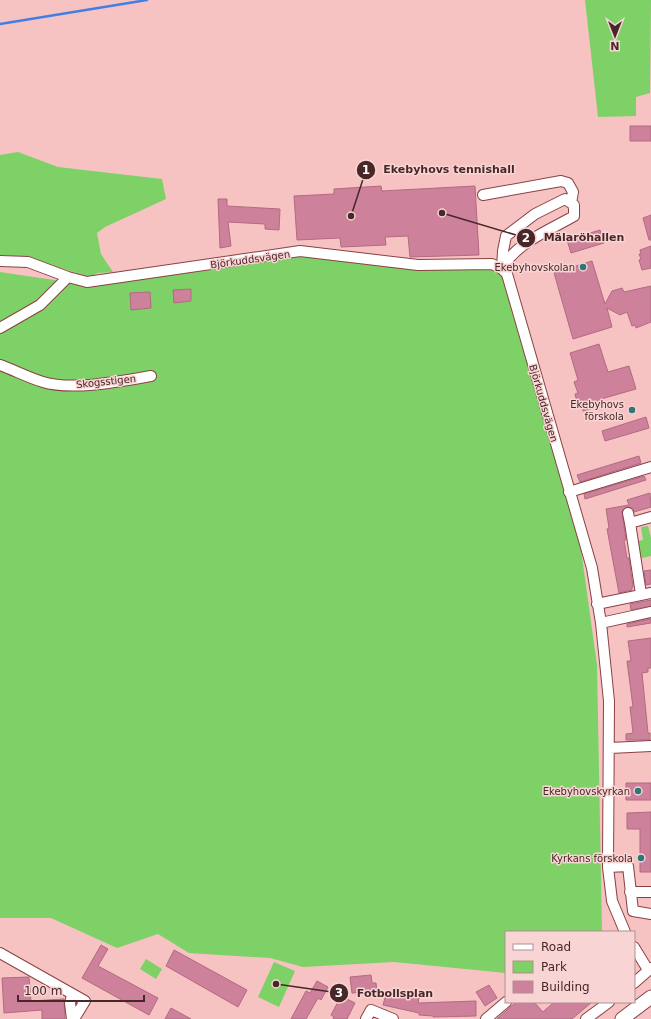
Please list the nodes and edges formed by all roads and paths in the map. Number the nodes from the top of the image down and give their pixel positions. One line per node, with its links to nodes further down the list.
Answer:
1 (483, 195): 2 (street)
2 (571, 203): 4 (street); 4 (street)
3 (0, 261): 5 (street, Björkuddsvägen)
4 (502, 269): 5 (street, Björkuddsvägen); 10 (street, Björkuddsvägen)
5 (68, 277): 6 (street)
6 (0, 328)
7 (0, 365): 8 (street, Skogsstigen)
8 (151, 376)
9 (651, 467): 10 (street)
10 (570, 492): 13 (street, Björkuddsvägen)
11 (651, 517): 12 (street)
12 (646, 593): 13 (street)
13 (597, 604): 15 (street, Björkuddsvägen)
14 (651, 612): 15 (street)
15 (601, 623): 17 (street, Björkuddsvägen)
16 (651, 746): 17 (street)
17 (610, 748): 18 (street, Björkuddsvägen)
18 (608, 867): 19 (street); 22 (street, Björkuddsvägen)
19 (630, 892): 20 (street); 21 (street)
20 (651, 892)
21 (651, 914)
22 (625, 931)
23 (635, 949): 25 (street)
24 (0, 953): 31 (street)
25 (650, 969): 26 (street)
26 (635, 982)
27 (651, 997): 36 (main road)
28 (505, 1003): 34 (street)
29 (608, 1003): 35 (street)
30 (651, 1008): 37 (main road)
31 (73, 1019)
32 (366, 1019): 33 (street)
33 (393, 1019)
34 (486, 1019)
35 (586, 1019)
36 (622, 1019)
37 (636, 1019)

